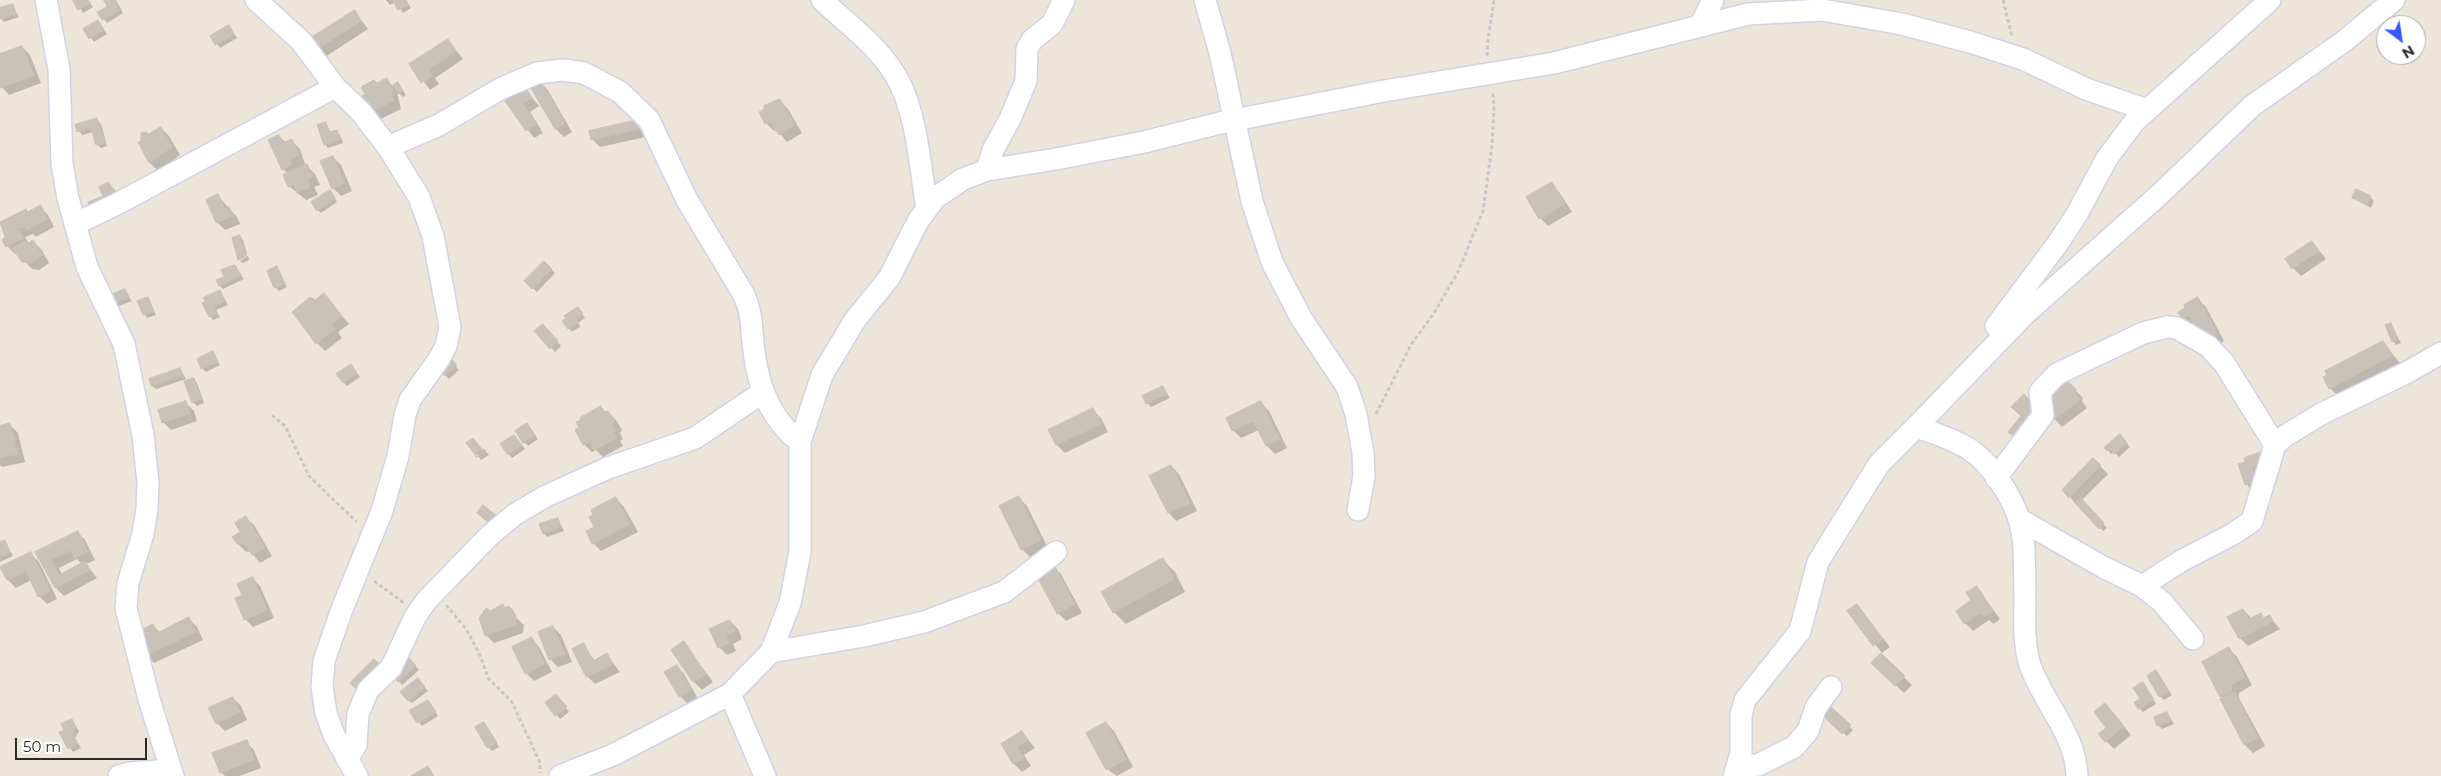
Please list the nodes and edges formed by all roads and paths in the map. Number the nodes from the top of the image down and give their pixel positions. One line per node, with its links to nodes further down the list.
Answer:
1 (46, 0): 20 (street)
2 (256, 0): 14 (street)
3 (822, 0): 19 (street)
4 (1064, 0): 18 (street)
5 (1205, 0): 16 (street)
6 (1494, 0): 13 (path)
7 (1713, 0): 11 (street)
8 (2003, 0): 12 (path)
9 (2270, 0): 15 (street)
10 (2394, 0): 23 (street)
11 (1700, 26): 12 (street); 13 (street)
12 (2018, 58): 15 (street)
13 (1489, 74): 16 (street); 24 (path)
14 (335, 87): 17 (street); 20 (street)
15 (2147, 110): 23 (street)
16 (1234, 120): 18 (street); 24 (street)
17 (388, 146): 22 (street); 37 (street)
18 (987, 170): 19 (street)
19 (927, 209): 25 (street)
20 (74, 224): 39 (street)
21 (2441, 353): 26 (street)
22 (763, 392): 25 (street); 37 (street)
23 (1921, 422): 27 (street); 38 (street)
24 (1361, 441): 28 (street)
25 (800, 442): 34 (street)
26 (2275, 445): 27 (street); 31 (street)
27 (1996, 478): 29 (street)
28 (1358, 510)
29 (2019, 519): 31 (street); 44 (street)
30 (1056, 552): 34 (street)
31 (2142, 586): 33 (street)
32 (454, 611): 41 (path)
33 (2193, 639)
34 (771, 652): 36 (street)
35 (1832, 687): 38 (street)
36 (730, 694): 42 (street); 43 (street)
37 (353, 767)
38 (1736, 772)
39 (172, 773): 40 (street)
40 (119, 776)
41 (540, 776)
42 (560, 776)
43 (765, 776)
44 (2077, 776)

